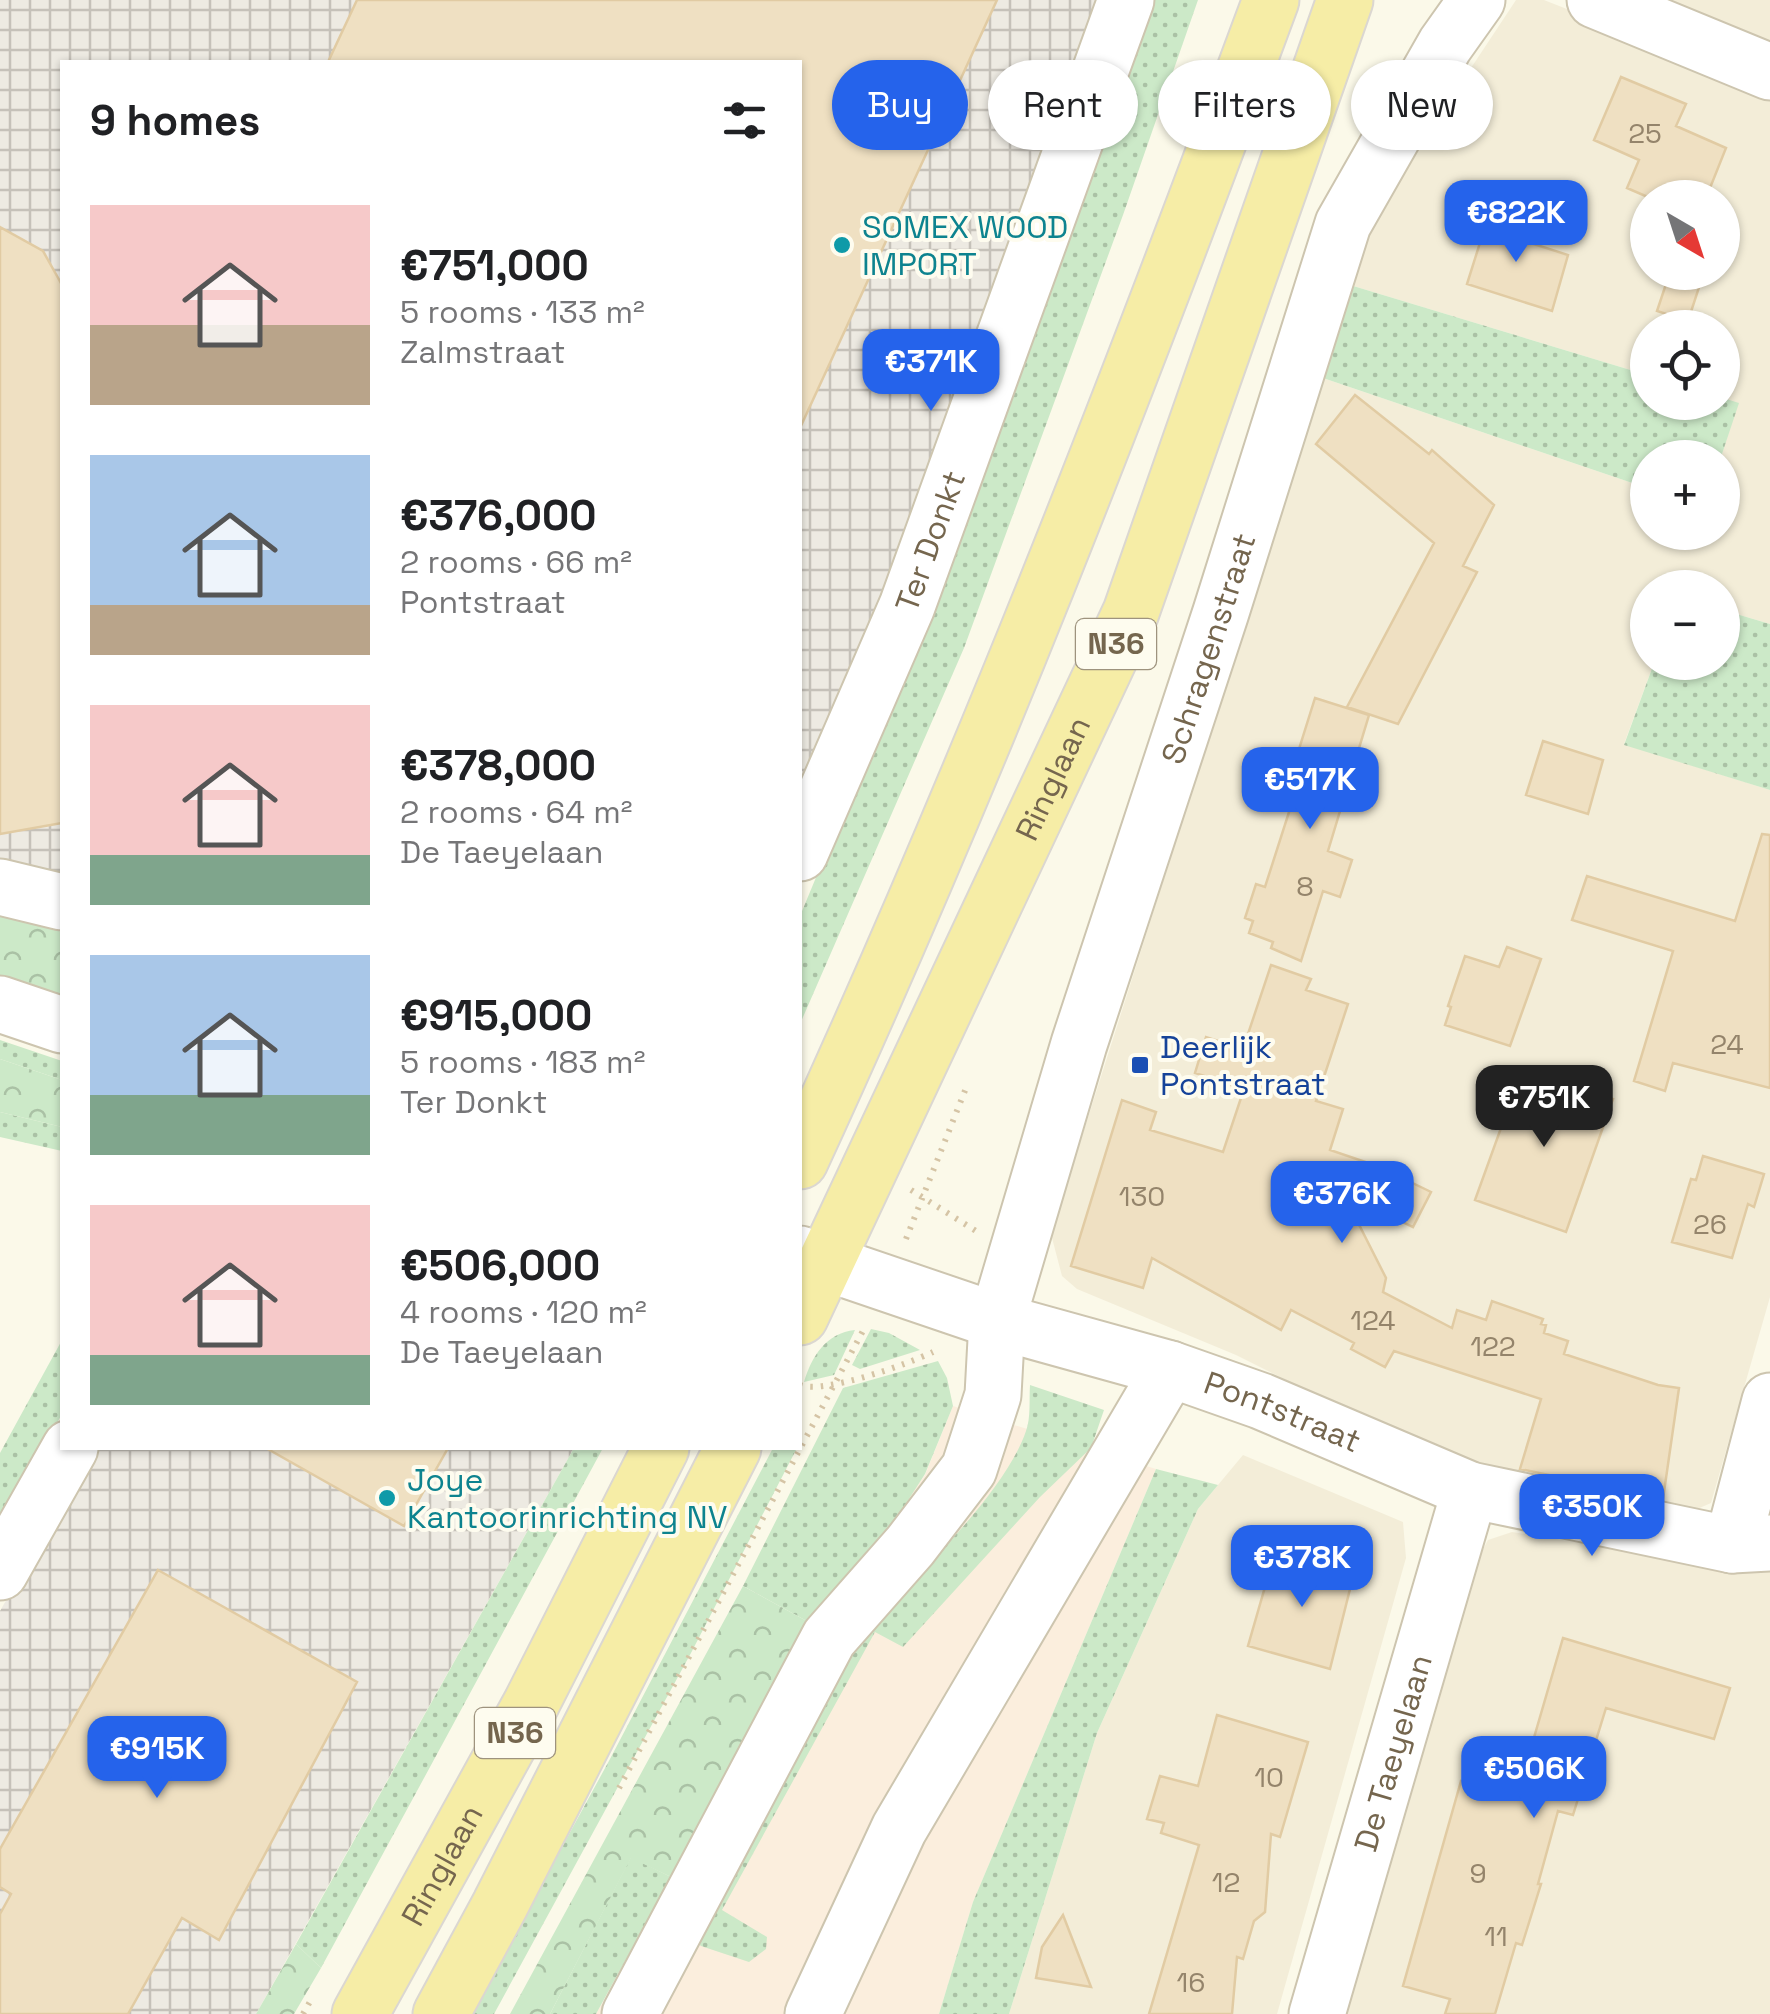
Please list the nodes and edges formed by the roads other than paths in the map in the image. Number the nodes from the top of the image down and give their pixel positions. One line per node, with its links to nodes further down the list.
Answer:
1 (1126, 0): 7 (street, Ter Donkt)
2 (1271, 0): 12 (main road, N36)
3 (1345, 0): 13 (main road, Ringlaan / N36)
4 (1477, 0): 15 (street, Schragenstraat)
5 (1595, 0): 6 (street)
6 (1770, 72)
7 (802, 847)
8 (0, 887): 9 (street)
9 (60, 902)
10 (0, 1004): 11 (street)
11 (60, 1023)
12 (802, 1156)
13 (814, 1259): 14 (main road, Ringlaan / N36); 15 (street, Pontstraat)
14 (802, 1309)
15 (997, 1321): 16 (street, Pontstraat); 26 (street, Schragenstraat)
16 (1170, 1368): 21 (street, Pontstraat); 27 (street)
17 (1770, 1400): 22 (street)
18 (69, 1450): 23 (street)
19 (660, 1450): 24 (main road, Ringlaan / N36)
20 (732, 1450): 25 (main road, Ringlaan / N36)
21 (1470, 1490): 22 (street, Pontstraat); 28 (street, De Taeyelaan)
22 (1751, 1544)
23 (0, 1572)
24 (360, 2014)
25 (442, 2014)
26 (630, 2014)
27 (813, 2014)
28 (1317, 2014)

